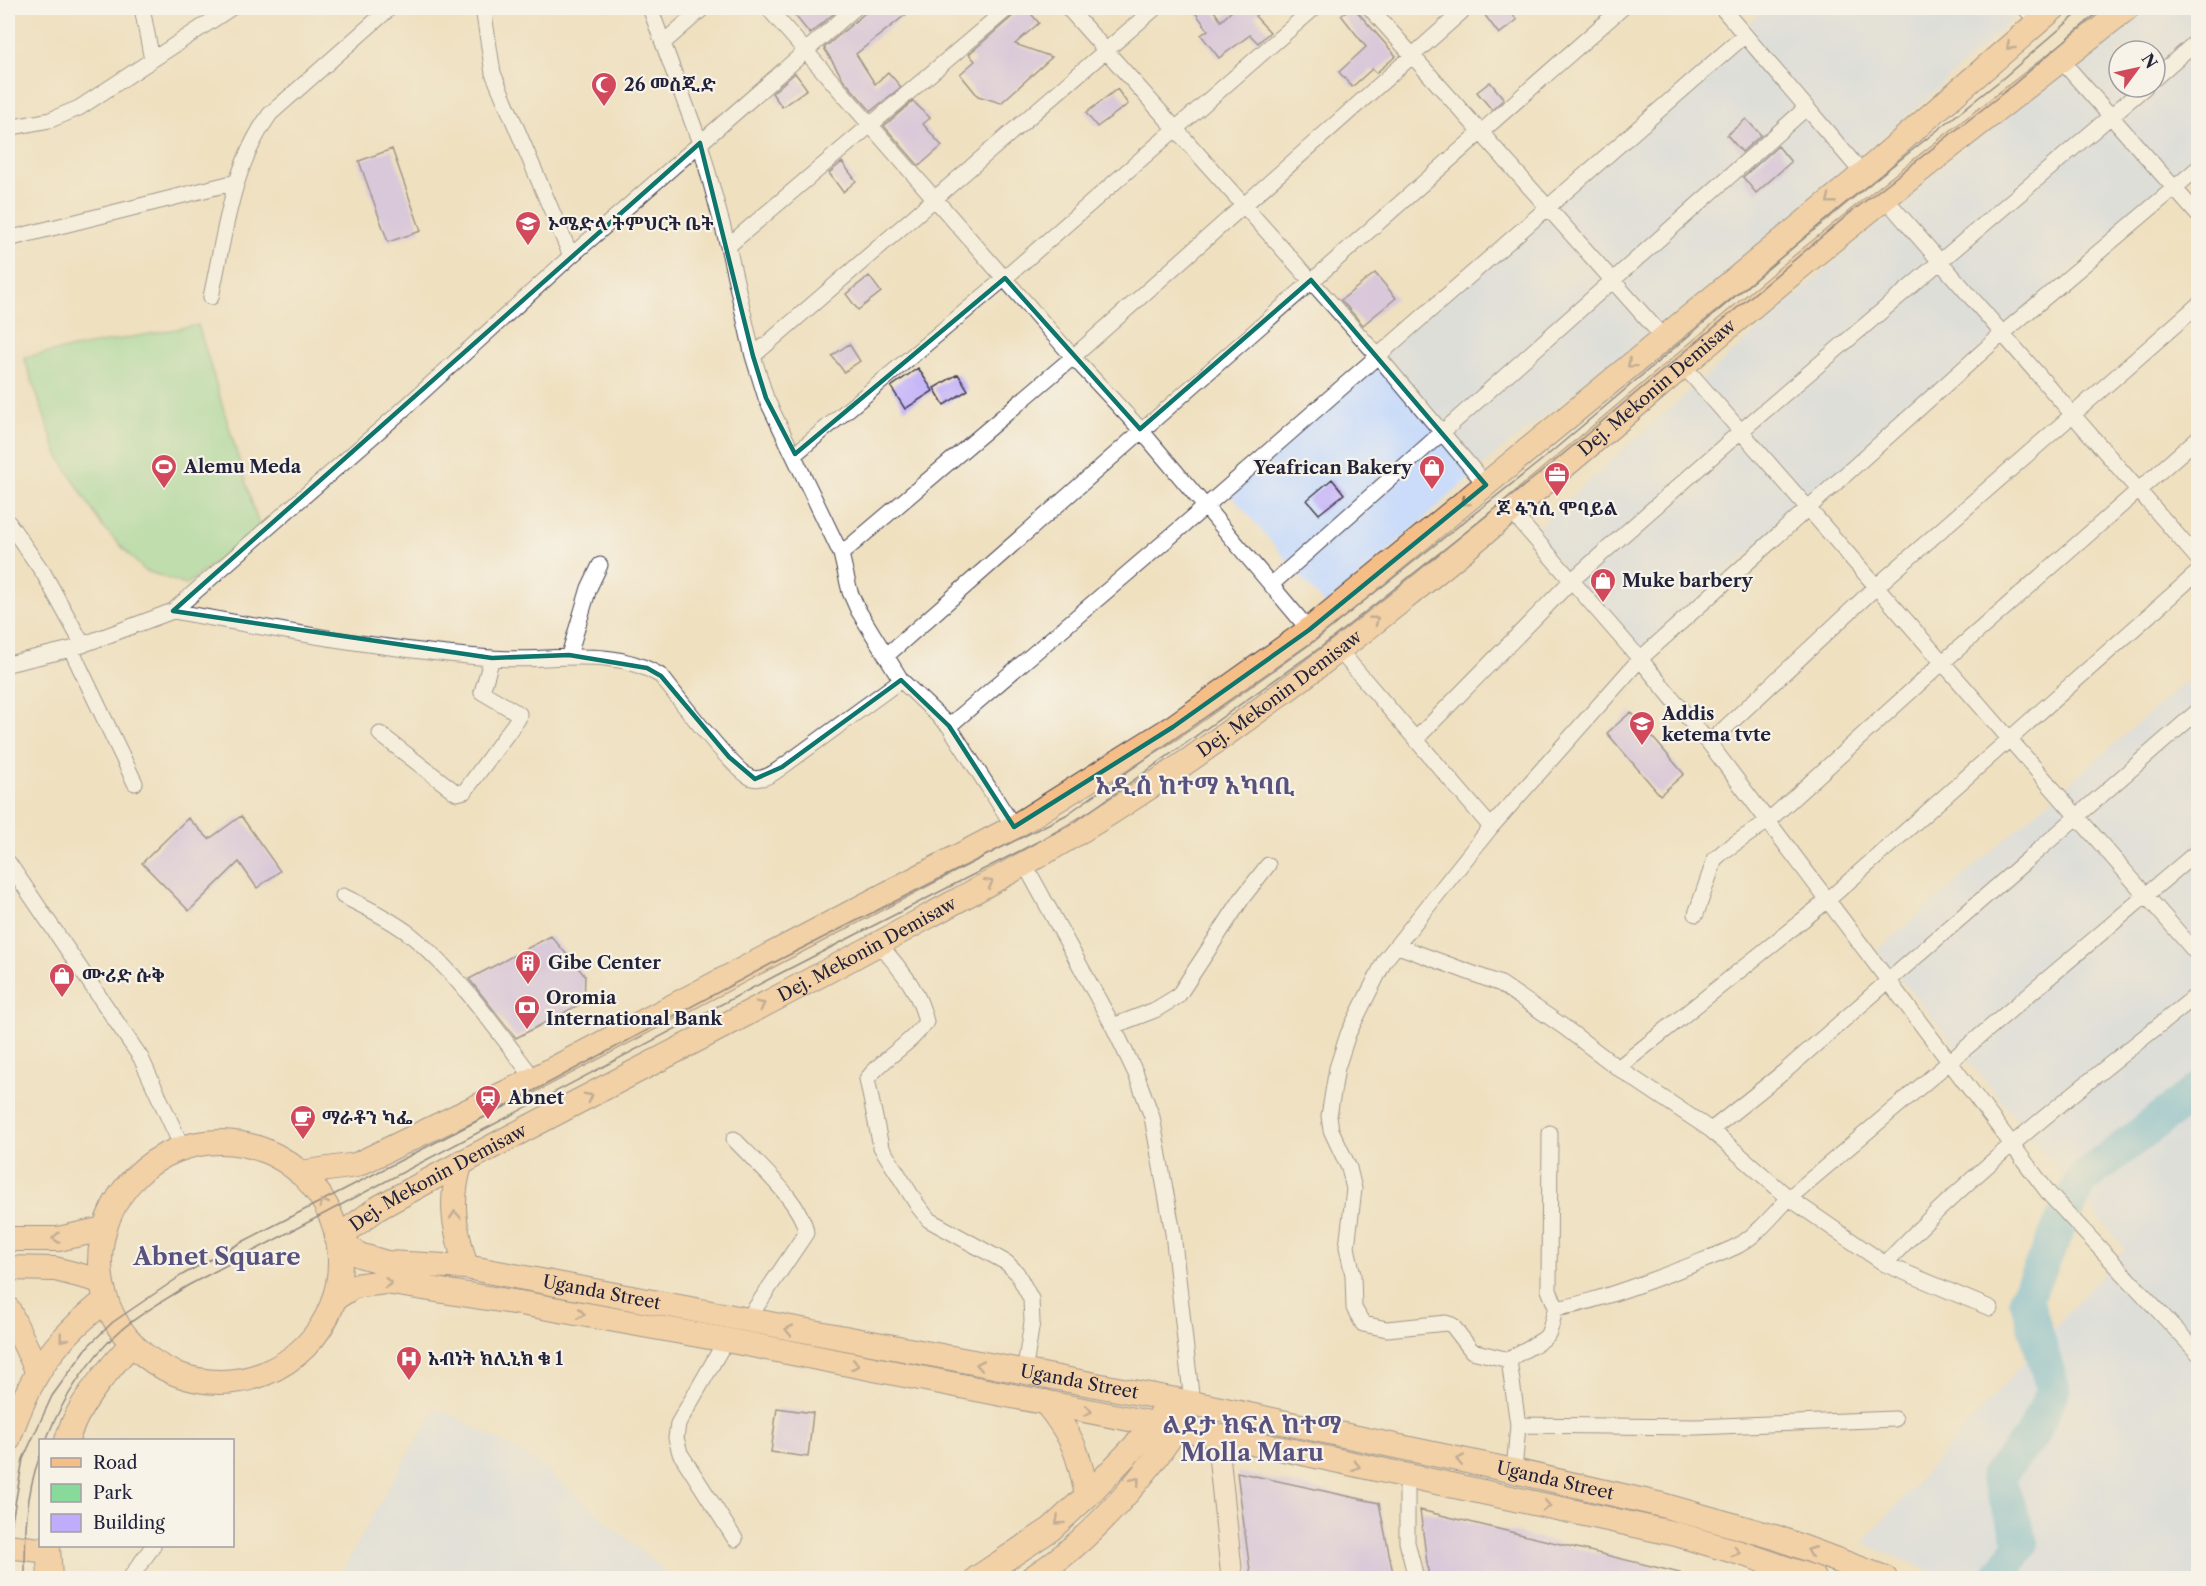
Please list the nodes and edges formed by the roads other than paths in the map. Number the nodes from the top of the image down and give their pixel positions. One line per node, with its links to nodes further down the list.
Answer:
1 (142, 8): 25 (street)
2 (231, 8): 25 (street)
3 (390, 8): 38 (street)
4 (483, 8): 47 (street)
5 (650, 8): 21 (street)
6 (703, 8): 21 (street)
7 (768, 8): 22 (street)
8 (855, 8): 22 (street)
9 (1008, 8): 31 (street)
10 (1068, 8): 23 (street)
11 (1155, 8): 23 (street)
12 (1314, 8): 33 (street)
13 (1370, 8): 24 (street)
14 (1466, 8): 24 (street)
15 (1622, 8): 34 (street)
16 (1722, 8): 19 (street)
17 (2127, 8): 26 (main road, Dej. Mekonin Demisaw)
18 (2039, 12): 37 (main road, Dej. Mekonin Demisaw, one-way to 37)
19 (1745, 36): 29 (street); 43 (street)
20 (2199, 39): 27 (street)
21 (663, 43): 35 (street)
22 (806, 50): 31 (street); 35 (street)
23 (1105, 51): 33 (street); 40 (street)
24 (1413, 54): 34 (street); 42 (street)
25 (152, 60): 32 (street)
26 (2061, 60): 30 (street); 41 (main road, Dej. Mekonin Demisaw)
27 (2167, 67)
28 (2132, 99): 30 (street)
29 (1806, 108): 37 (street); 51 (street)
30 (2112, 117): 39 (street); 48 (street)
31 (870, 125): 40 (street); 46 (street)
32 (8, 128)
33 (1176, 129): 42 (street); 49 (street)
34 (1480, 131): 43 (street); 50 (street)
35 (700, 144): 46 (street); 47 (street)
36 (2199, 168): 39 (street)
37 (1863, 174): 55 (main road, Dej. Mekonin Demisaw, one-way to 55)
38 (236, 182): 45 (street); 52 (street)
39 (2175, 189): 44 (street); 54 (street)
40 (935, 198): 49 (street); 57 (street)
41 (1885, 198): 48 (street); 59 (main road, Dej. Mekonin Demisaw)
42 (1244, 204): 50 (street); 58 (street)
43 (1548, 207): 51 (street); 56 (street)
44 (2199, 215)
45 (8, 239)
46 (728, 246): 57 (street)
47 (571, 256): 79 (street)
48 (1940, 261): 54 (street); 63 (street)
49 (1005, 278): 58 (street); 65 (street)
50 (1311, 280): 56 (street); 61 (street)
51 (1612, 281): 55 (street); 62 (street)
52 (212, 297)
53 (2199, 305): 60 (street)
54 (2002, 334): 60 (street); 69 (street)
55 (1664, 337): 66 (main road, Dej. Mekonin Demisaw, one-way to 66)
56 (1377, 355): 62 (street); 68 (street)
57 (753, 356): 65 (street)
58 (1073, 357): 61 (street); 72 (street)
59 (1683, 365): 63 (street); 70 (main road, Dej. Mekonin Demisaw)
60 (2074, 416): 67 (street); 78 (street)
61 (1140, 429): 68 (street); 84 (street)
62 (1442, 430): 66 (street); 77 (street)
63 (1741, 431): 69 (street); 76 (street)
64 (2199, 438): 67 (street)
65 (795, 454): 72 (street)
66 (1486, 485): 80 (main road, Dej. Mekonin Demisaw, one-way to 80)
67 (2139, 490): 73 (street); 87 (street)
68 (1205, 507): 77 (street); 91 (street)
69 (1809, 508): 78 (street); 86 (street)
70 (1511, 511): 76 (street); 82 (main road, Dej. Mekonin Demisaw, one-way to 70)
71 (8, 522): 81 (street)
72 (841, 554): 84 (street)
73 (2199, 559)
74 (600, 565): 83 (street)
75 (2199, 572): 94 (street)
76 (1570, 582): 86 (street); 93 (street)
77 (1272, 584): 80 (street)
78 (1877, 586): 87 (street); 95 (street)
79 (173, 611): 81 (street); 85 (street)
80 (1309, 630): 99 (main road, Dej. Mekonin Demisaw)
81 (77, 647): 88 (street); 96 (street)
82 (1338, 649): 93 (street); 103 (main road, Dej. Mekonin Demisaw)
83 (569, 656): 85 (street); 89 (street)
84 (886, 656): 89 (street)
85 (492, 658): 92 (street)
86 (1640, 659): 95 (street); 100 (street)
87 (1943, 662): 94 (street); 98 (street)
88 (8, 664)
89 (901, 680): 91 (street)
90 (2199, 711): 97 (street)
91 (949, 726): 99 (street)
92 (380, 734)
93 (1417, 738): 100 (street)
94 (2011, 740): 97 (street); 107 (street)
95 (1709, 743): 98 (street)
96 (135, 783)
97 (2076, 815): 105 (street); 112 (street)
98 (1768, 821): 107 (street); 108 (street)
99 (1014, 827): 117 (main road, Dej. Mekonin Demisaw)
100 (1491, 827): 110 (street)
101 (2199, 851): 105 (street)
102 (8, 862): 122 (street)
103 (1024, 863): 109 (main road, Dej. Mekonin Demisaw, one-way to 103); 114 (street)
104 (1268, 865): 114 (street)
105 (2146, 895): 111 (street); 115 (street)
106 (343, 896): 117 (street)
107 (1829, 899): 112 (street); 116 (street)
108 (1696, 914)
109 (879, 944): 123 (main road, Dej. Mekonin Demisaw, one-way to 109); 143 (street)
110 (1398, 946): 116 (street); 141 (street)
111 (2199, 955)
112 (1888, 981): 115 (street); 118 (street)
113 (2199, 994): 121 (street)
114 (1113, 1026): 146 (street)
115 (1951, 1061): 121 (street); 125 (street)
116 (1618, 1068): 118 (street)
117 (534, 1079): 124 (main road, Dej. Mekonin Demisaw)
118 (1711, 1130): 125 (street)
119 (1550, 1133): 134 (street)
120 (734, 1139): 137 (street)
121 (2011, 1146): 129 (street); 140 (street)
122 (182, 1147): 124 (main road); 126 (main road)
123 (461, 1162): 127 (main road, Dej. Mekonin Demisaw); 130 (main road, one-way to 123)
124 (300, 1173): 127 (main road, one-way to 124)
125 (1789, 1198): 129 (street); 134 (street)
126 (104, 1229): 128 (main road, one-way to 128); 132 (main road)
127 (338, 1238): 130 (main road, Uganda Street); 133 (main road)
128 (8, 1239)
129 (1885, 1264): 135 (street)
130 (466, 1267): 137 (main road, Uganda Street)
131 (8, 1268): 132 (main road)
132 (104, 1290): 139 (main road); 142 (main road, one-way to 142)
133 (334, 1299): 138 (main road, Uganda Street, one-way to 138); 139 (main road)
134 (1556, 1307): 141 (street)
135 (1990, 1308)
136 (8, 1309): 142 (main road)
137 (746, 1322): 143 (main road, Uganda Street, one-way to 137)
138 (726, 1340): 145 (main road, Uganda Street, one-way to 145); 156 (street)
139 (132, 1343): 151 (main road)
140 (2199, 1353)
141 (1509, 1360): 148 (street)
142 (37, 1370): 152 (main road)
143 (1024, 1374): 144 (main road, Uganda Street)
144 (1168, 1401): 146 (main road, Uganda Street); 149 (main road)
145 (1045, 1402): 149 (main road, Uganda Street, one-way to 149); 155 (main road)
146 (1192, 1403): 149 (main road); 153 (main road, Uganda Street, one-way to 146)
147 (1895, 1419): 148 (street)
148 (1518, 1425): 153 (street)
149 (1166, 1426): 150 (main road, Uganda Street); 155 (main road); 163 (main road, one-way to 149)
150 (1217, 1436): 154 (main road, Uganda Street, one-way to 154); 164 (main road)
151 (67, 1439)
152 (8, 1440)
153 (1514, 1471): 167 (main road, Uganda Street, one-way to 153)
154 (1407, 1477): 165 (street); 166 (main road, Uganda Street, one-way to 166)
155 (1087, 1496): 162 (main road, one-way to 162)
156 (735, 1539)
157 (8, 1546): 159 (main road)
158 (152, 1547): 161 (street)
159 (48, 1548): 160 (main road)
160 (50, 1578)
161 (130, 1578)
162 (977, 1578)
163 (1032, 1578)
164 (1232, 1578)
165 (1416, 1578)
166 (1814, 1578)
167 (1886, 1578)

